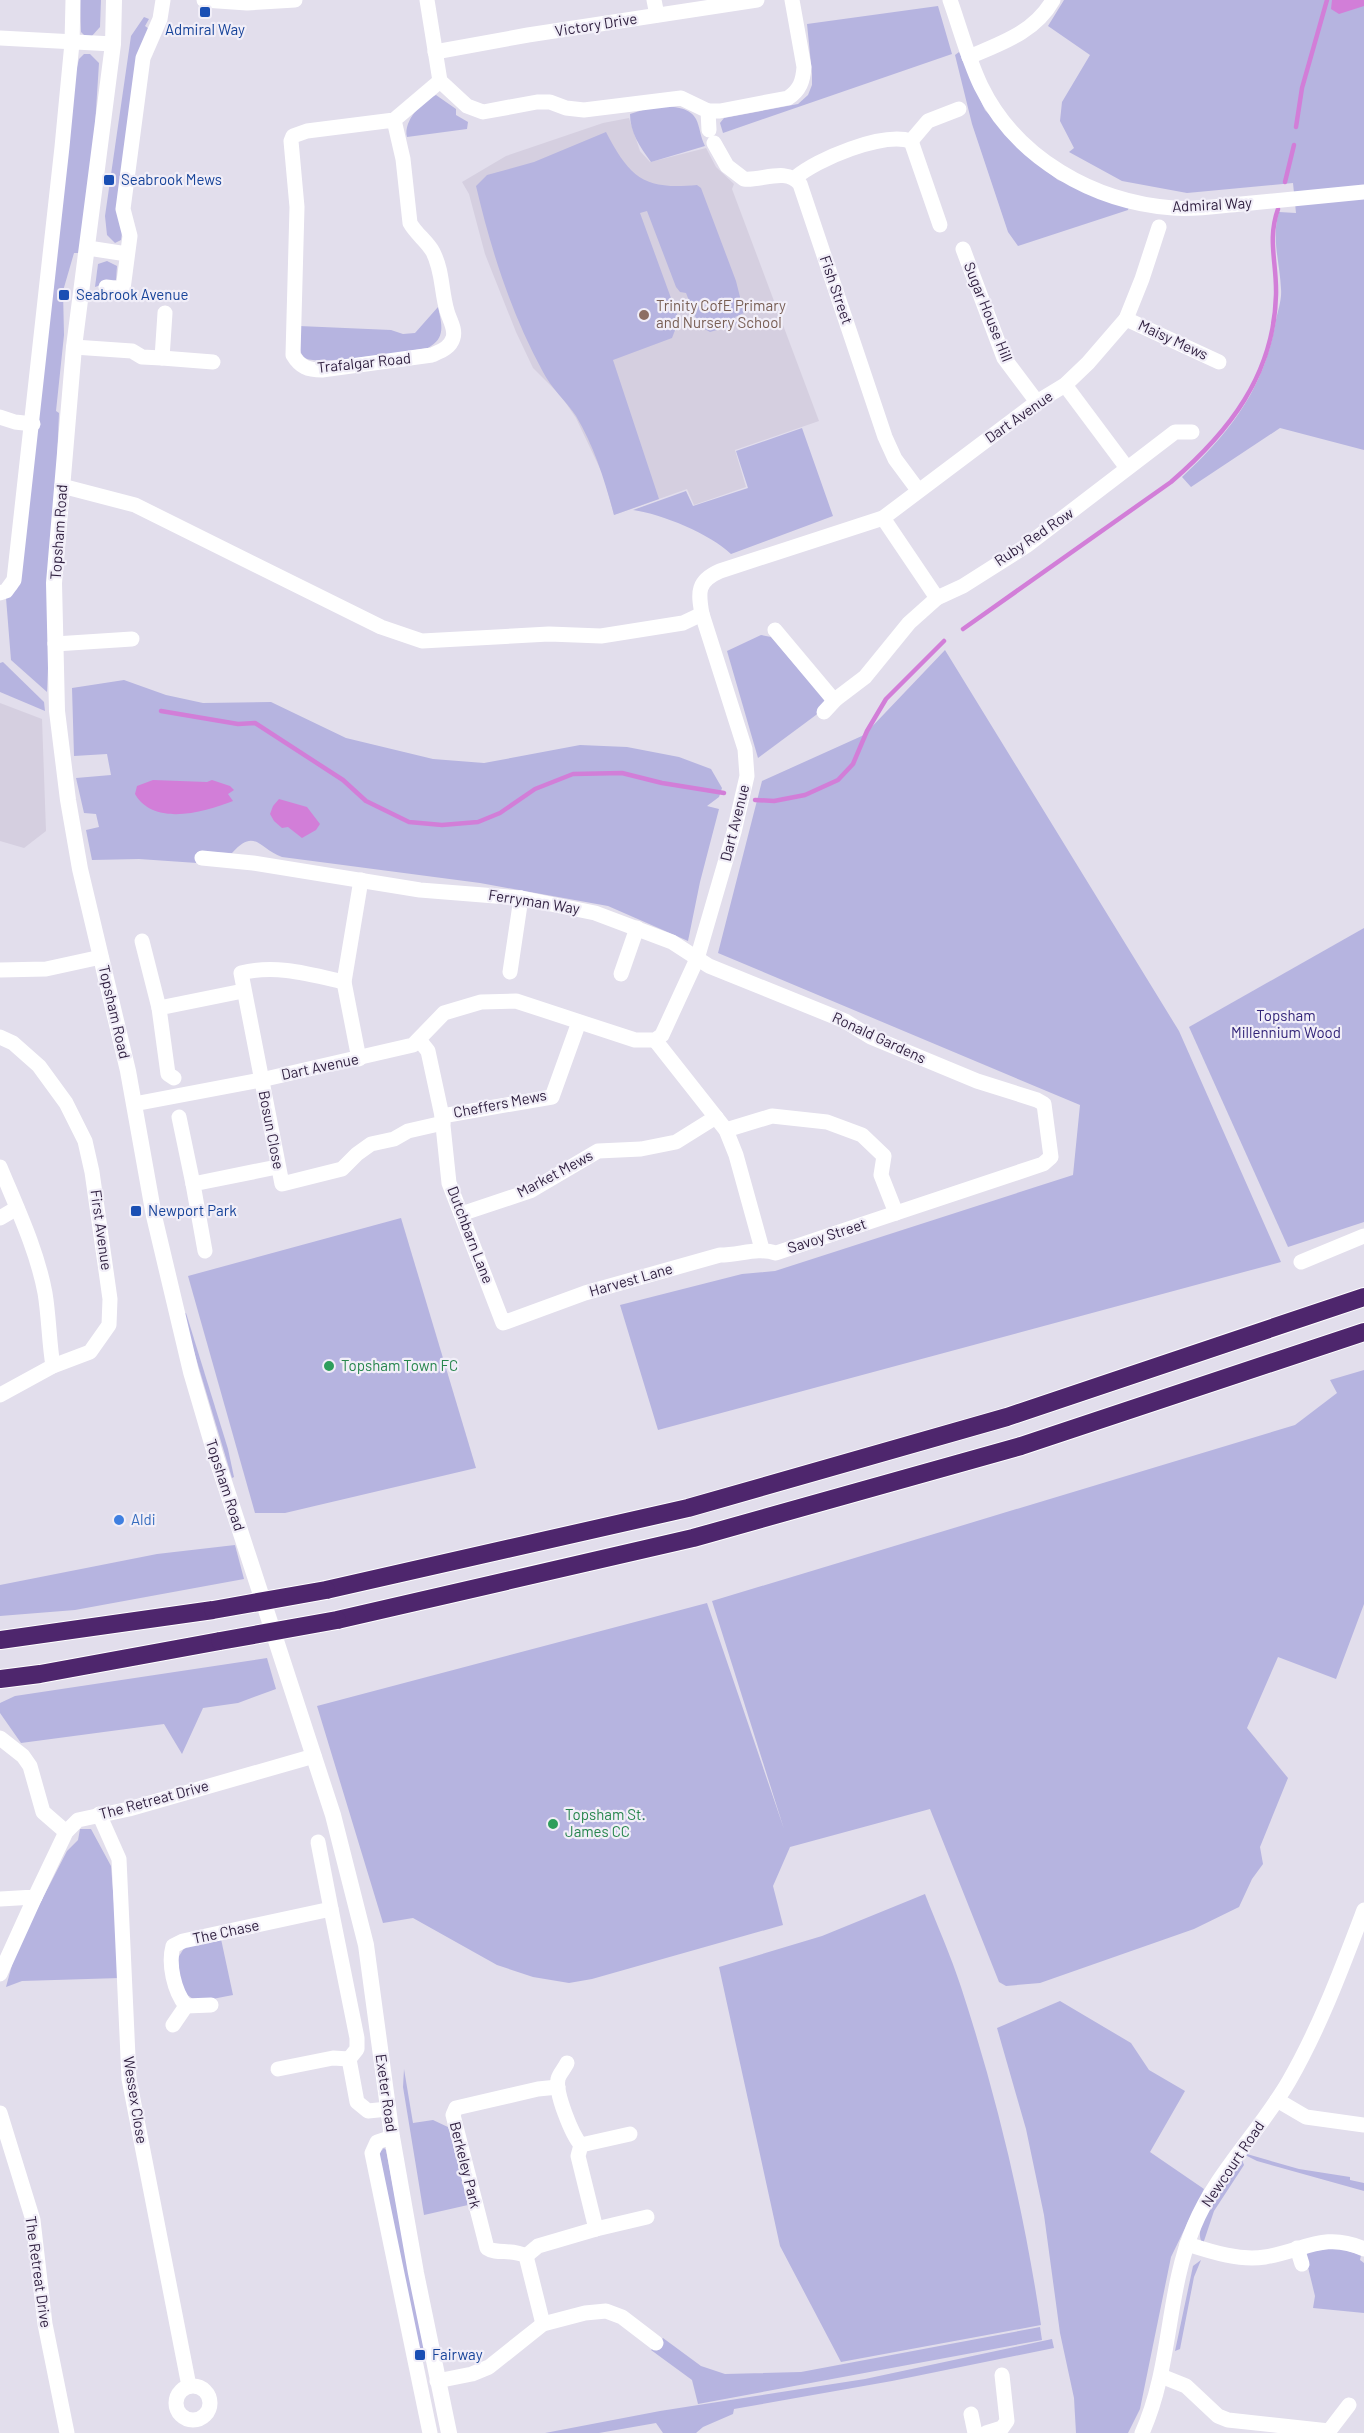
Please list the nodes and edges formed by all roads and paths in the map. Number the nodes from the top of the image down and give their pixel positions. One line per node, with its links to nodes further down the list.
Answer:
1 (73, 0): 13 (street)
2 (114, 0): 14 (street, Topsham Road)
3 (163, 0): 28 (street)
4 (204, 0): 5 (street)
5 (295, 0)
6 (427, 0): 15 (street)
7 (757, 0): 11 (street, Victory Drive)
8 (792, 0): 19 (street)
9 (950, 0): 16 (street, Admiral Way)
10 (1053, 0): 16 (street)
11 (655, 8): 15 (street, Victory Drive)
12 (0, 39): 13 (street)
13 (72, 44): 14 (street); 39 (street)
14 (113, 44): 26 (street, Topsham Road)
15 (435, 52): 17 (street)
16 (969, 57): 23 (street, Admiral Way)
17 (440, 81): 19 (street); 20 (street)
18 (959, 109): 21 (street)
19 (708, 111): 22 (street)
20 (394, 120): 20 (street, Trafalgar Road)
21 (910, 141): 22 (street); 24 (street)
22 (795, 178): 43 (street, Fish Street)
23 (1364, 192)
24 (940, 225)
25 (1159, 227): 31 (street, Dart Avenue)
26 (88, 248): 28 (street); 32 (street, Topsham Road)
27 (963, 249): 37 (street, Sugar House Hill)
28 (127, 254): 29 (street)
29 (106, 287)
30 (165, 313): 33 (street)
31 (1126, 319): 35 (street, Maisy Mews); 36 (street, Dart Avenue)
32 (74, 347): 33 (street); 42 (street, Topsham Road)
33 (162, 358): 34 (street)
34 (213, 362)
35 (1219, 362)
36 (1065, 385): 37 (street, Dart Avenue); 41 (street)
37 (1037, 402): 43 (street, Dart Avenue)
38 (0, 417): 39 (street)
39 (33, 424): 45 (street)
40 (1192, 432): 41 (street, Ruby Red Row)
41 (1127, 468): 46 (street, Ruby Red Row)
42 (62, 486): 47 (street); 50 (street, Topsham Road)
43 (918, 490): 44 (street, Dart Avenue)
44 (883, 518): 46 (street); 47 (street, Dart Avenue)
45 (0, 593)
46 (937, 598): 51 (street, Ruby Red Row)
47 (702, 614): 59 (street, Dart Avenue)
48 (775, 630): 51 (street)
49 (132, 639): 50 (street)
50 (56, 644): 58 (street, Topsham Road)
51 (836, 699): 52 (street, Ruby Red Row)
52 (824, 712)
53 (201, 858): 54 (street, Ferryman Way)
54 (361, 880): 55 (street, Ferryman Way); 63 (street)
55 (521, 898): 56 (street, Ferryman Way); 61 (street)
56 (637, 928): 59 (street, Ferryman Way); 62 (street)
57 (142, 941): 65 (street)
58 (101, 957): 60 (street); 73 (street, Topsham Road)
59 (696, 959): 68 (street, Dart Avenue); 77 (street, Ronald Gardens)
60 (0, 970)
61 (510, 972)
62 (621, 974)
63 (344, 982): 64 (street); 70 (street)
64 (243, 991): 65 (street); 72 (street, Bosun Close)
65 (159, 1008): 71 (street)
66 (579, 1022): 68 (street); 69 (street); 76 (street, Cheffers Mews)
67 (0, 1037): 93 (street, First Avenue)
68 (655, 1040): 74 (street)
69 (420, 1041): 70 (street, Dart Avenue); 76 (street, Dutchbarn Lane)
70 (359, 1059): 72 (street, Dart Avenue)
71 (174, 1078)
72 (261, 1080): 73 (street, Dart Avenue); 80 (street, Bosun Close)
73 (134, 1104): 98 (street, Topsham Road)
74 (716, 1117): 78 (street); 84 (street, Market Mews)
75 (179, 1118): 81 (street)
76 (442, 1119): 80 (street, Bosun Close); 84 (street, Dutchbarn Lane)
77 (1046, 1126): 83 (street, Savoy Street)
78 (726, 1130): 83 (street); 87 (street)
79 (0, 1167): 82 (street)
80 (277, 1167): 81 (street)
81 (193, 1184): 88 (street)
82 (17, 1208): 85 (street); 93 (street)
83 (896, 1213): 87 (street, Savoy Street)
84 (461, 1214): 91 (street, Dutchbarn Lane)
85 (0, 1218)
86 (1364, 1236): 89 (street)
87 (762, 1249): 91 (street, Harvest Lane)
88 (205, 1251)
89 (1300, 1262)
90 (1364, 1296): 95 (highway, bridge)
91 (504, 1323)
92 (1364, 1332): 96 (highway, bridge)
93 (53, 1366): 94 (street, First Avenue)
94 (0, 1395)
95 (0, 1640)
96 (0, 1679)
97 (0, 1738): 100 (street)
98 (314, 1756): 99 (street, The Retreat Drive); 115 (street, Exeter Road)
99 (99, 1814): 100 (street, The Retreat Drive); 133 (street, Wessex Close)
100 (66, 1832): 102 (street)
101 (318, 1842): 104 (street)
102 (35, 1897): 103 (street); 106 (street)
103 (0, 1899)
104 (331, 1909): 108 (street, The Chase); 110 (street)
105 (1364, 1910): 114 (street, Newcourt Road)
106 (0, 1974)
107 (211, 2005): 108 (street)
108 (186, 2006): 109 (street)
109 (173, 2025)
110 (349, 2059): 112 (street); 115 (street)
111 (567, 2063): 113 (street)
112 (278, 2069)
113 (558, 2087): 120 (street); 126 (street, Berkeley Park)
114 (1277, 2100): 117 (street); 123 (street, Newcourt Road)
115 (388, 2109): 119 (street, Exeter Road)
116 (0, 2113): 137 (street, The Retreat Drive)
117 (1364, 2125)
118 (630, 2134): 120 (street)
119 (392, 2137): 132 (street, Exeter Road); 138 (street)
120 (580, 2145): 122 (street)
121 (647, 2217): 122 (street)
122 (596, 2229): 126 (street)
123 (1187, 2244): 124 (street); 131 (street, Newcourt Road)
124 (1297, 2248): 125 (street); 127 (street)
125 (1364, 2249)
126 (526, 2256): 128 (street)
127 (1302, 2264)
128 (543, 2324): 129 (street); 132 (street)
129 (656, 2343)
130 (1002, 2375): 141 (street)
131 (1161, 2376): 134 (street); 142 (street, Newcourt Road)
132 (438, 2381): 139 (street, Exeter Road)
133 (189, 2386): 136 (street); 136 (street)
134 (1349, 2405)
135 (971, 2414): 140 (street)
136 (198, 2426)
137 (67, 2433)
138 (430, 2433)
139 (449, 2433)
140 (975, 2433)
141 (986, 2433)
142 (1142, 2433)

